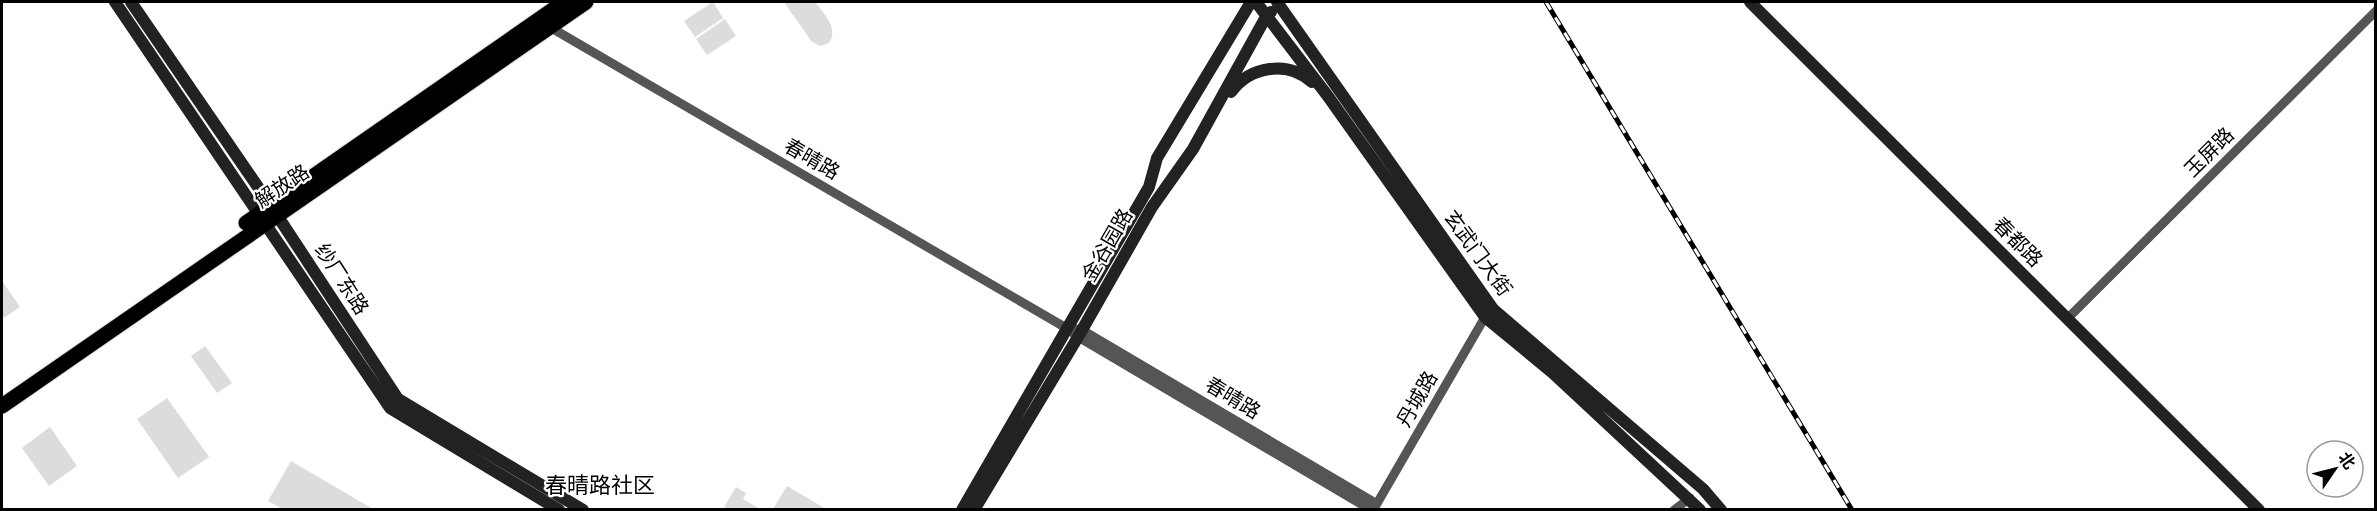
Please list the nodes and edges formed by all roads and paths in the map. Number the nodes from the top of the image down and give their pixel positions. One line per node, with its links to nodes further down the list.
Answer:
1 (115, 2): 15 (main road, 纱厂东路)
2 (131, 2): 15 (main road, 纱厂东路)
3 (564, 2): 12 (main road, 解放路)
4 (586, 2): 12 (main road, 解放路)
5 (1251, 2): 18 (main road, 金谷园路)
6 (1256, 2): 11 (main road, 玄武门大街)
7 (1750, 2): 17 (main road, 春都路)
8 (1758, 2): 17 (main road, 春都路)
9 (1278, 3): 11 (main road, 金谷园路); 16 (main road, 玄武门大街)
10 (2376, 11): 17 (street, 玉屏路)
11 (1267, 15): 13 (main road, 玄武门大街); 14 (main road, 金谷园路)
12 (545, 22): 15 (main road, 解放路); 18 (street, 春晴路)
13 (1327, 95): 14 (main road); 16 (main road, 玄武门大街)
14 (1207, 125): 18 (main road, 金谷园路)
15 (268, 214): 19 (main road, 解放路); 20 (main road, 解放路); 23 (main road, 纱厂东路); 24 (main road, 纱厂东路)
16 (1489, 313): 21 (main road, 玄武门大街); 22 (street, 丹城路); 29 (main road, 玄武门大街)
17 (2069, 317): 30 (main road, 春都路); 31 (main road, 春都路)
18 (1076, 332): 22 (street, 春晴路); 25 (main road, 金谷园路); 26 (main road, 金谷园路)
19 (2, 396)
20 (2, 406)
21 (1690, 498): 27 (street); 28 (main road, 玄武门大街)
22 (1374, 508)
23 (559, 510)
24 (583, 510)
25 (962, 510)
26 (974, 510)
27 (1674, 510)
28 (1700, 510)
29 (1721, 510)
30 (2259, 510)
31 (2265, 510)

